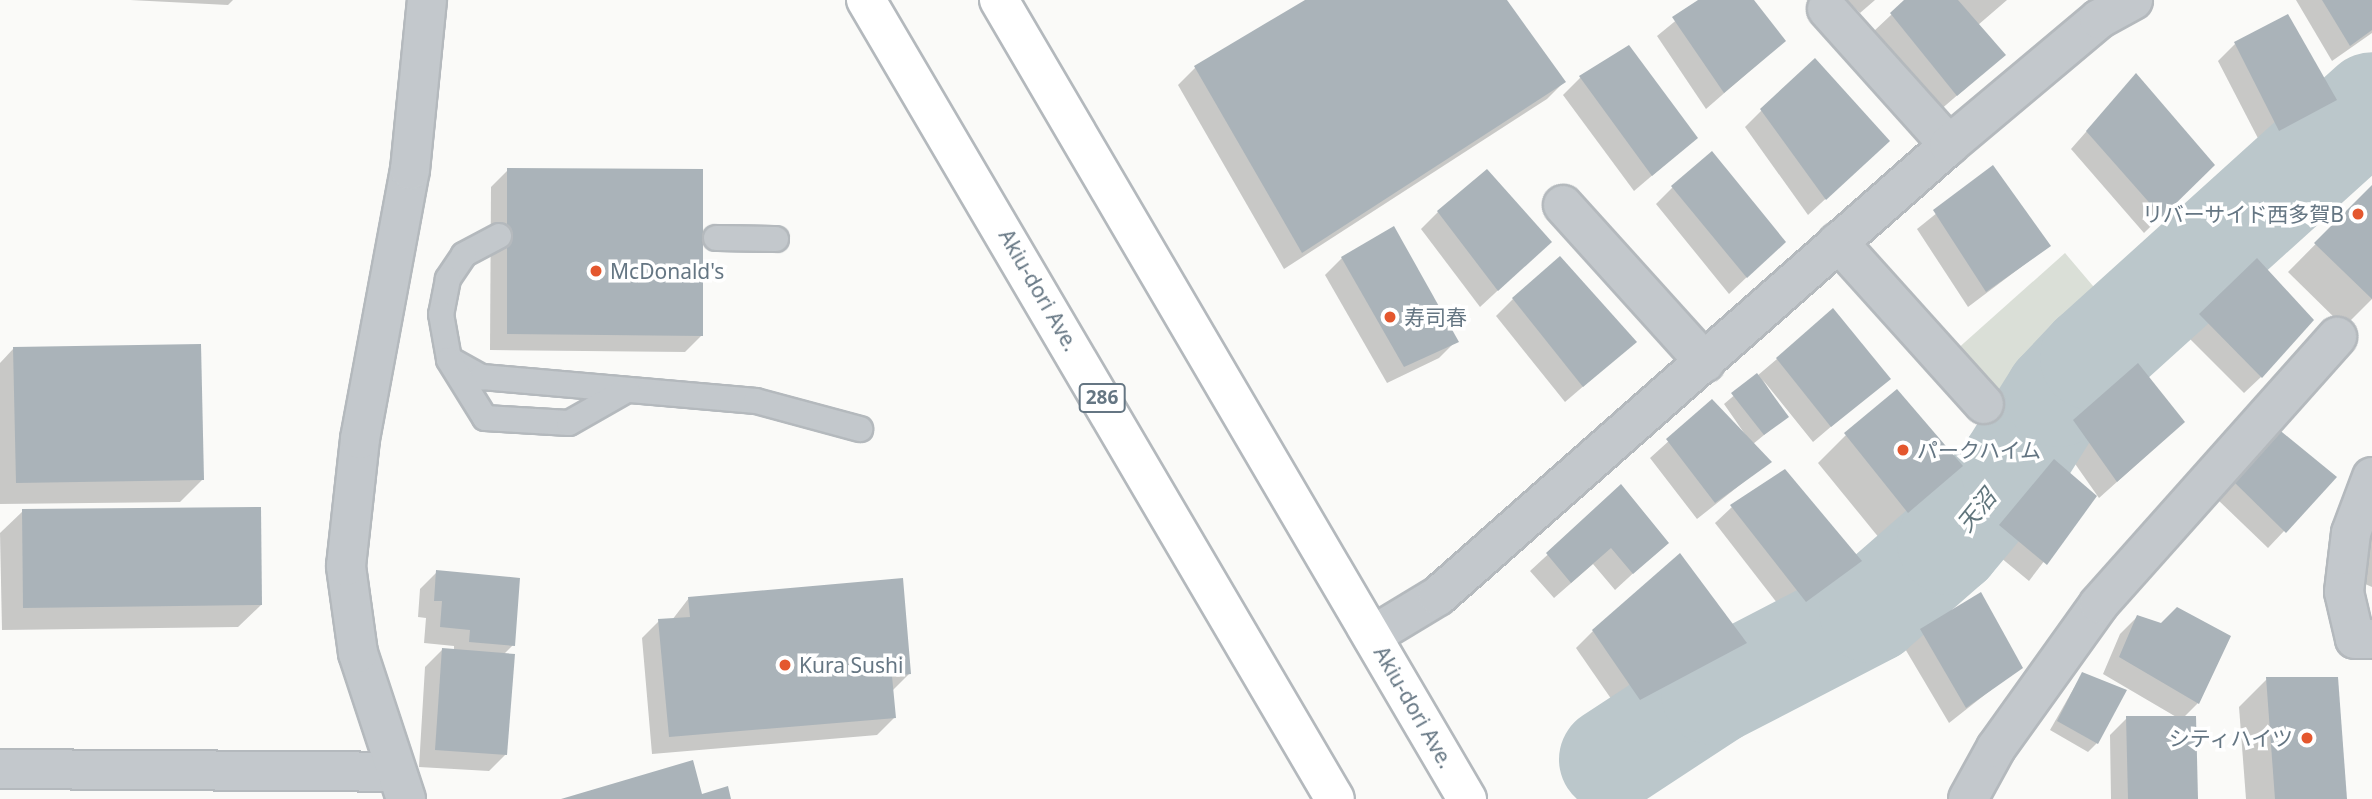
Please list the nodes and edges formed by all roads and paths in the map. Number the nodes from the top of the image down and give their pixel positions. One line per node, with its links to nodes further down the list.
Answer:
1 (427, 0): 22 (street)
2 (866, 0): 23 (highway, Akiu-dori Ave. / 286)
3 (999, 0): 19 (highway, Akiu-dori Ave.)
4 (2133, 0): 6 (street)
5 (1826, 9): 6 (street)
6 (1949, 145): 11 (street)
7 (1563, 205): 14 (street)
8 (499, 236): 13 (lane)
9 (716, 238): 10 (lane)
10 (775, 239)
11 (1838, 242): 14 (street); 16 (street)
12 (2337, 337): 25 (street)
13 (449, 359): 15 (lane); 15 (lane)
14 (1704, 362): 19 (street)
15 (627, 390): 17 (lane)
16 (1984, 404)
17 (860, 429)
18 (2372, 477): 20 (street)
19 (1372, 636): 24 (highway, Akiu-dori Ave.)
20 (2372, 639)
21 (0, 769): 22 (street)
22 (400, 786)
23 (1335, 799)
24 (1467, 799)
25 (1968, 799)

